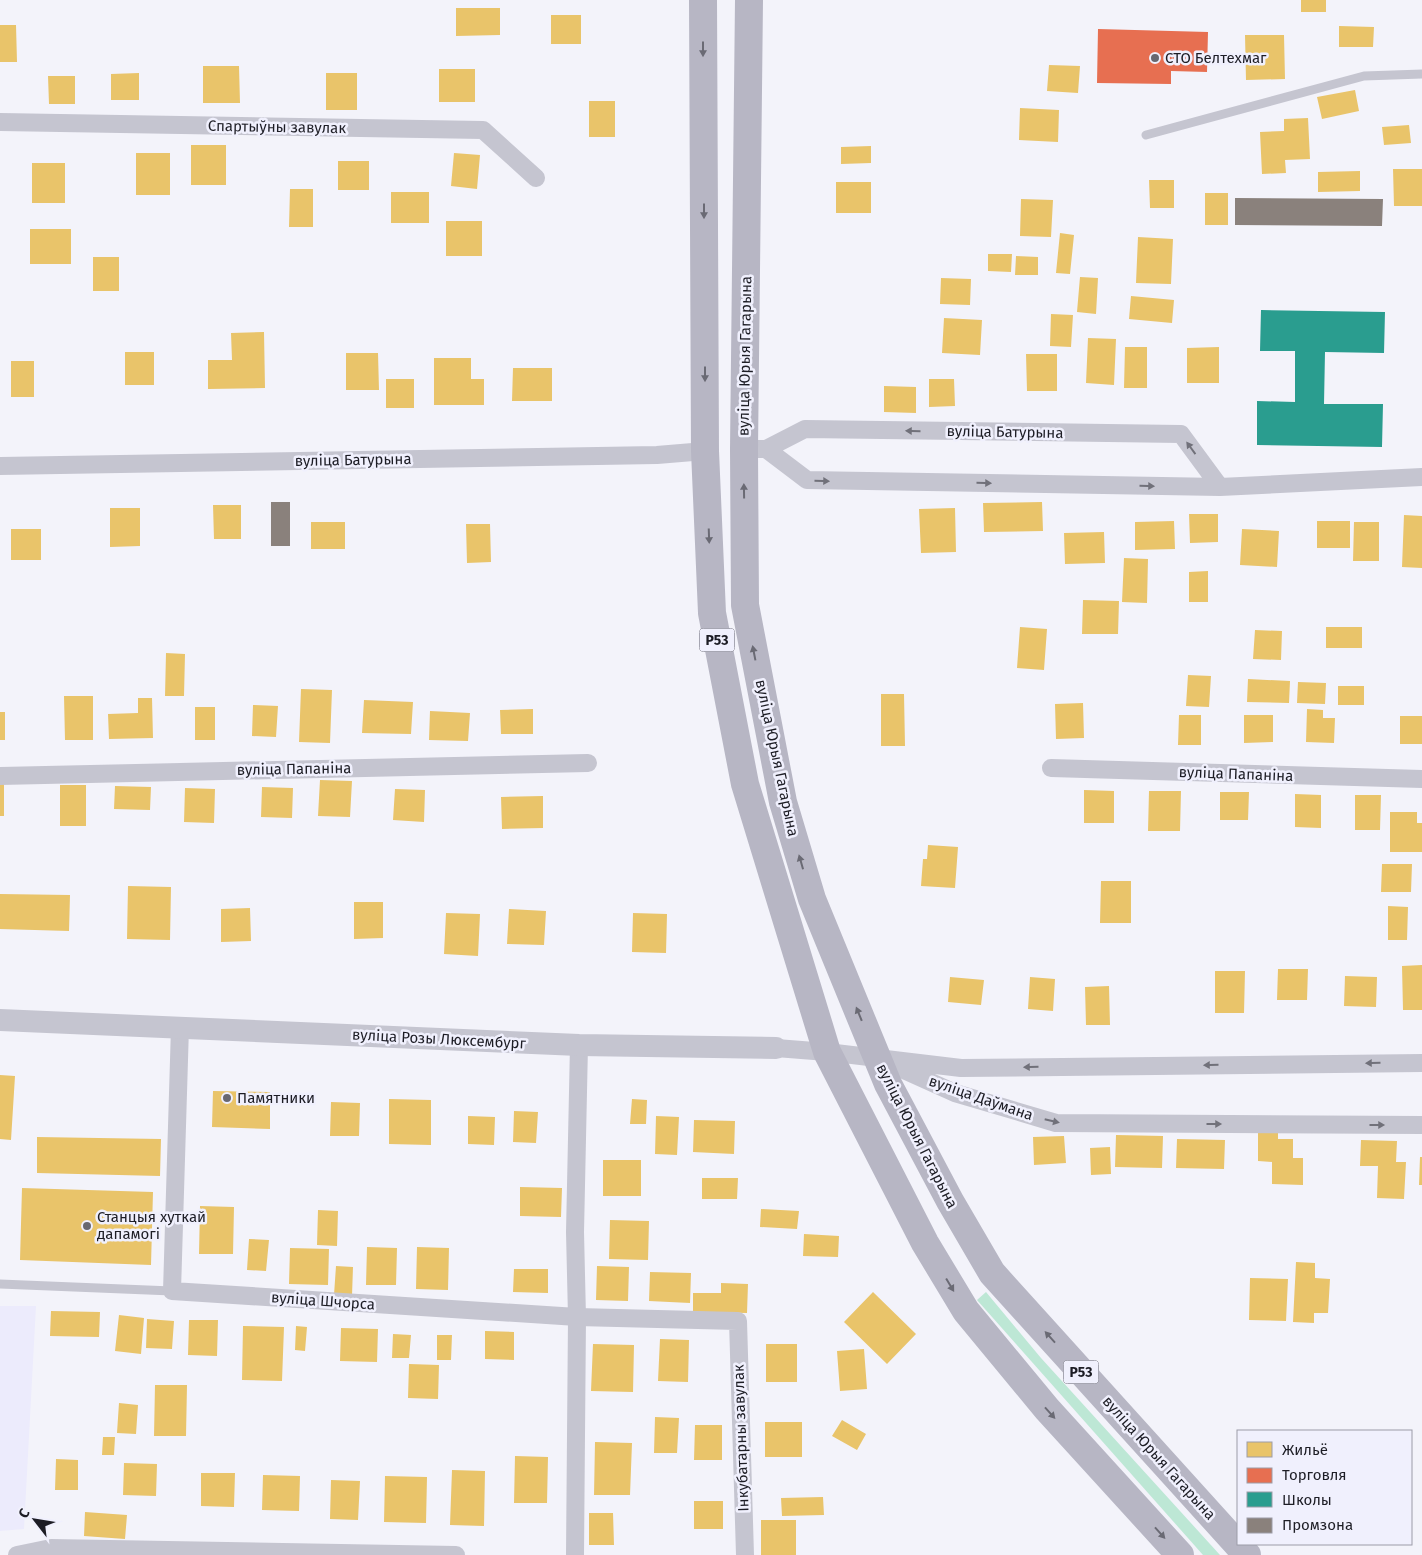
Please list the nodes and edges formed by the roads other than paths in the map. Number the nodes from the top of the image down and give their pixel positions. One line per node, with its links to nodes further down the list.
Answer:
1 (703, 0): 8 (main road, вуліца Юрыя Гагарына / Р53, one-way to 8)
2 (749, 0): 7 (main road, вуліца Юрыя Гагарына / Р53)
3 (1422, 74): 5 (lane)
4 (0, 122): 6 (street, Спартыўны завулак)
5 (1146, 135)
6 (536, 178)
7 (755, 449): 11 (street, one-way to 11); 11 (street, вуліца Батурына, one-way to 7); 21 (main road, вуліца Юрыя Гагарына / Р53, one-way to 7)
8 (705, 451): 9 (street, вуліца Батурына); 20 (main road, вуліца Юрыя Гагарына / Р53, one-way to 20)
9 (0, 466)
10 (1422, 477): 11 (street)
11 (1220, 487)
12 (588, 763): 14 (street, вуліца Папаніна)
13 (1051, 768): 15 (street, вуліца Папаніна)
14 (0, 776)
15 (1422, 779)
16 (0, 1020): 17 (street, вуліца Розы Люксембург)
17 (180, 1028): 18 (street, вуліца Розы Люксембург); 25 (street)
18 (579, 1045): 19 (street, вуліца Розы Люксембург); 26 (street)
19 (776, 1048): 20 (street, вуліца Розы Люксембург)
20 (827, 1052): 21 (street, вуліца Розы Люксембург); 34 (main road, вуліца Юрыя Гагарына / Р53, one-way to 34)
21 (878, 1059): 22 (street, вуліца Даўмана, one-way to 21); 23 (street, вуліца Даўмана, one-way to 23); 28 (main road, вуліца Юрыя Гагарына / Р53, one-way to 21)
22 (1422, 1062)
23 (1422, 1125)
24 (0, 1284): 25 (lane)
25 (172, 1291): 26 (street, вуліца Шчорса)
26 (577, 1318): 27 (street, вуліца Шчорса); 32 (street)
27 (738, 1321): 33 (street, Інкубатарны завулак)
28 (1237, 1544)
29 (1238, 1545): 35 (main road, вуліца Юрыя Гагарына / Р53, one-way to 29)
30 (17, 1555): 31 (street)
31 (456, 1555)
32 (575, 1555)
33 (745, 1555)
34 (1180, 1555)
35 (1247, 1555)

